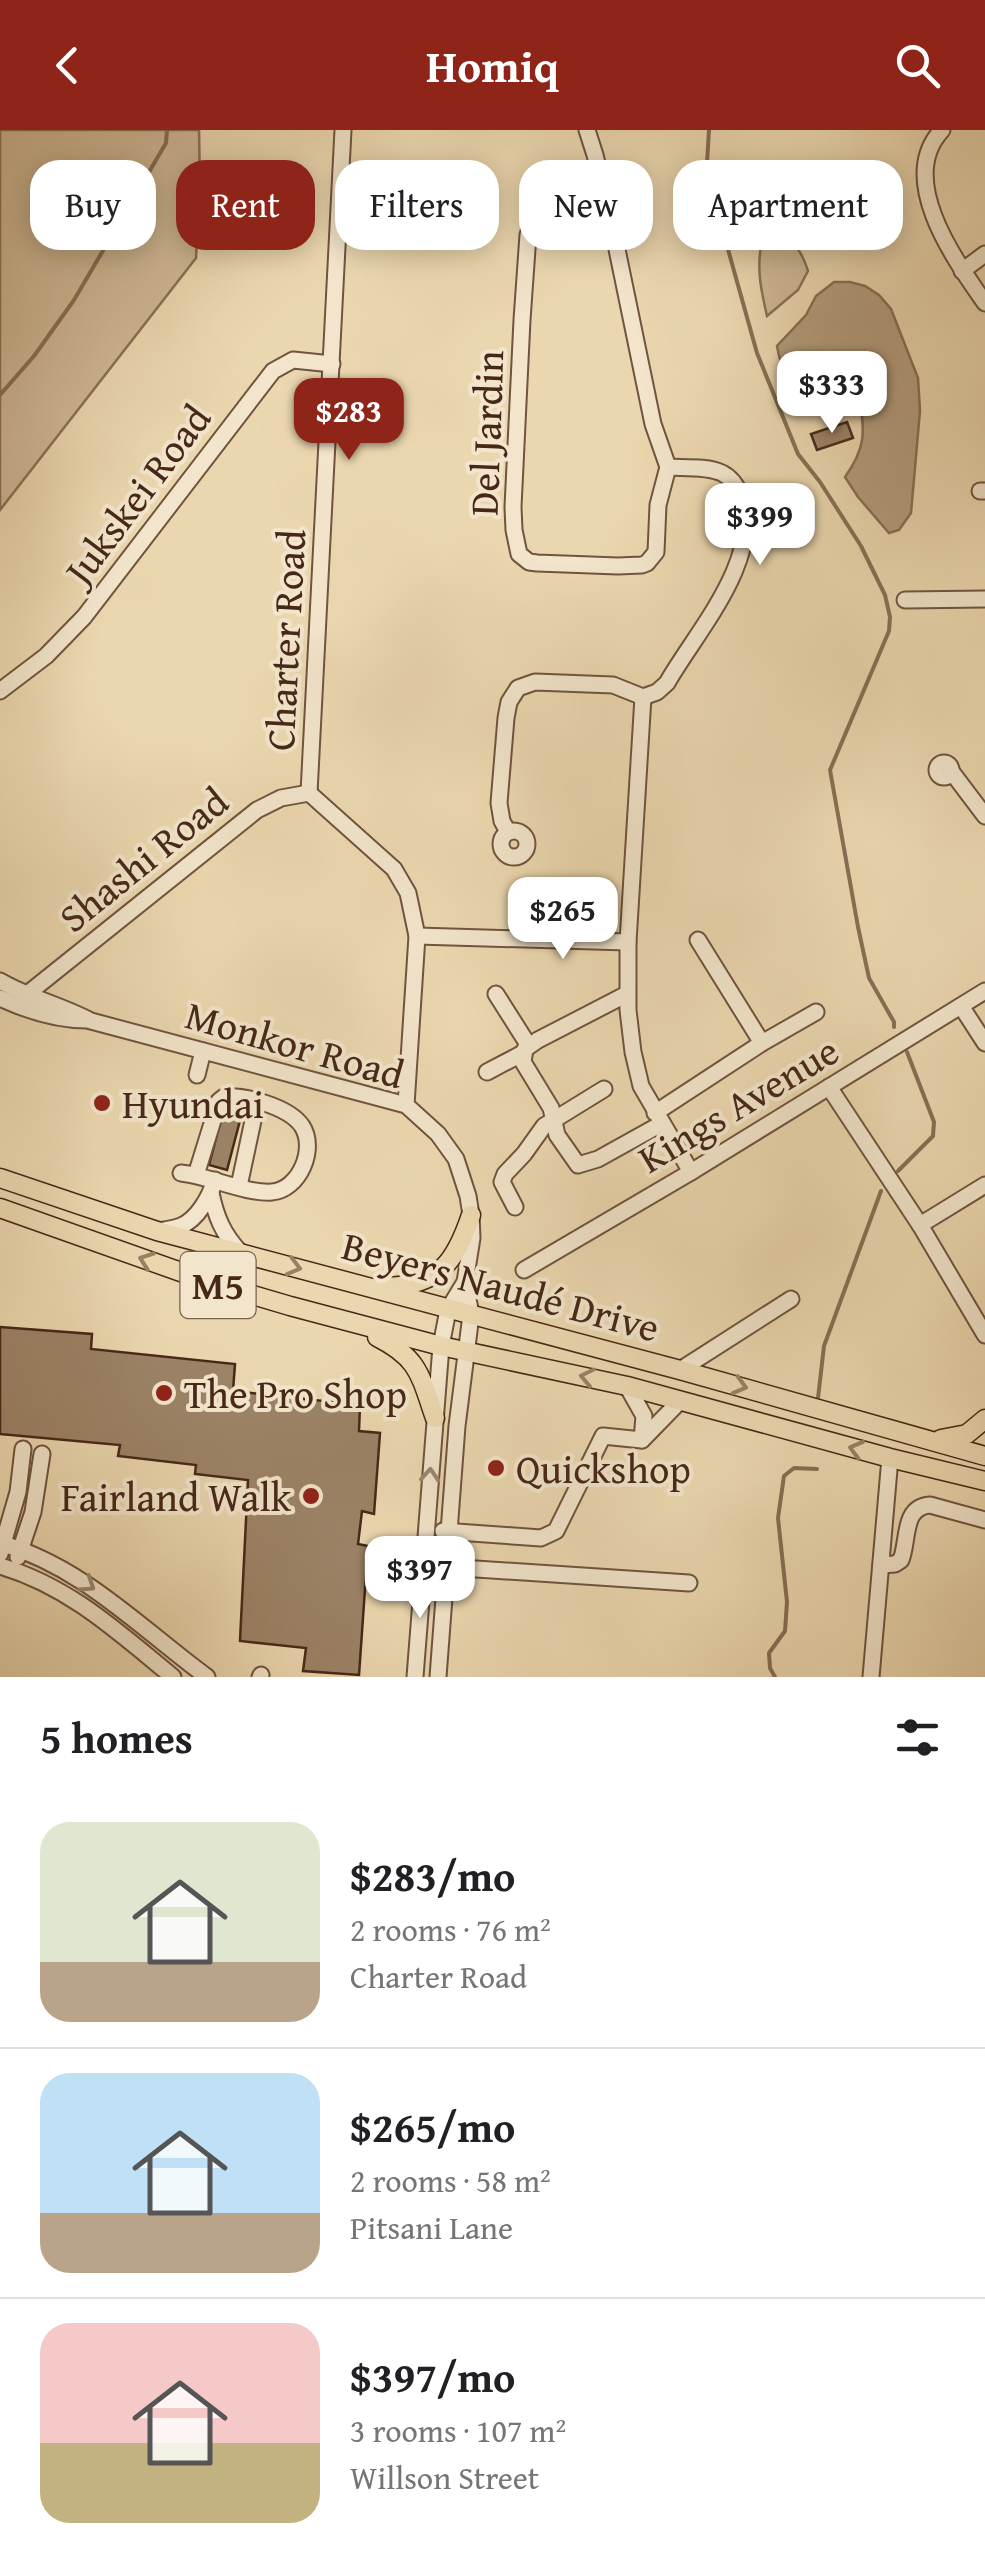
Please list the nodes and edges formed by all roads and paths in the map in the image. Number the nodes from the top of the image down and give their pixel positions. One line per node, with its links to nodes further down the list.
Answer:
1 (342, 130): 10 (street, Charter Road)
2 (587, 130): 4 (street)
3 (942, 130): 8 (street)
4 (596, 160)
5 (527, 250): 11 (street, Del Jardin)
6 (617, 250): 11 (street)
7 (985, 254): 8 (street)
8 (962, 271): 9 (street)
9 (985, 303)
10 (332, 364): 14 (street, Jukskei Road); 17 (street, Charter Road)
11 (668, 467): 15 (street)
12 (985, 598): 13 (street)
13 (905, 600)
14 (0, 691)
15 (642, 697): 19 (street); 22 (street)
16 (951, 772): 18 (street)
17 (309, 793): 20 (street); 25 (street, Shashi Road)
18 (985, 816)
19 (508, 832)
20 (417, 936): 22 (street); 41 (street)
21 (698, 940): 33 (street)
22 (628, 942): 27 (street)
23 (0, 981): 25 (street, Monkor Road)
24 (985, 990): 29 (street, Kings Avenue)
25 (26, 994): 31 (street, Monkor Road)
26 (496, 994): 34 (street)
27 (627, 994): 34 (street); 43 (street)
28 (0, 998): 31 (street, Monkor Road)
29 (961, 1006): 32 (street); 38 (street, Kings Avenue)
30 (816, 1012): 33 (street)
31 (91, 1020): 35 (street, Monkor Road)
32 (985, 1042)
33 (762, 1043): 43 (street)
34 (526, 1049): 36 (street); 42 (street)
35 (203, 1050): 37 (street); 41 (street, Monkor Road)
36 (488, 1072)
37 (197, 1075)
38 (829, 1087): 44 (street, Kings Avenue); 52 (street)
39 (604, 1089): 42 (street)
40 (258, 1102): 47 (street); 48 (street); 48 (street)
41 (406, 1106): 51 (street, Monkor Road)
42 (554, 1118): 43 (street); 49 (street)
43 (658, 1118): 44 (street)
44 (690, 1172): 55 (street, Kings Avenue)
45 (0, 1178): 53 (main road, Beyers Naudé Drive / M5)
46 (985, 1185): 52 (street)
47 (213, 1186): 48 (street); 53 (street); 54 (street)
48 (239, 1186)
49 (515, 1207)
50 (0, 1208): 59 (main road, Beyers Naudé Drive / M5, one-way to 50)
51 (471, 1216): 56 (street, Monkor Road); 57 (main road)
52 (920, 1225): 62 (street)
53 (157, 1232): 54 (main road, Beyers Naudé Drive / M5)
54 (240, 1252): 57 (main road, Beyers Naudé Drive / M5, one-way to 57)
55 (524, 1270)
56 (466, 1282): 60 (street, Monkor Road); 61 (street, Monkor Road)
57 (366, 1286): 60 (main road, Beyers Naudé Drive / M5)
58 (791, 1299): 65 (street)
59 (290, 1306): 63 (main road, Beyers Naudé Drive / M5); 68 (main road)
60 (448, 1310): 61 (main road, Beyers Naudé Drive / M5); 63 (street)
61 (471, 1315): 64 (street, Monkor Road); 65 (main road, Beyers Naudé Drive / M5)
62 (985, 1334)
63 (441, 1346): 64 (main road, Beyers Naudé Drive / M5); 68 (street)
64 (468, 1352): 66 (main road, Beyers Naudé Drive / M5, one-way to 64); 79 (street, Monkor Road)
65 (680, 1370): 71 (main road, Beyers Naudé Drive / M5, one-way to 71)
66 (627, 1386): 67 (main road, Beyers Naudé Drive / M5); 70 (street)
67 (681, 1400): 70 (street); 75 (main road, Beyers Naudé Drive / M5, one-way to 67)
68 (435, 1418): 78 (street, one-way to 68)
69 (985, 1419): 71 (main road)
70 (642, 1440): 79 (street)
71 (930, 1440): 74 (main road, Beyers Naudé Drive / M5)
72 (23, 1449): 80 (street)
73 (42, 1454): 81 (street)
74 (985, 1456)
75 (890, 1458): 76 (main road, Beyers Naudé Drive / M5); 82 (street)
76 (985, 1481)
77 (985, 1520): 82 (street)
78 (426, 1530): 79 (street); 88 (street)
79 (449, 1532): 83 (street, Monkor Road)
80 (1, 1547): 81 (street)
81 (21, 1549): 84 (street); 87 (street, one-way to 87)
82 (881, 1565): 90 (street)
83 (446, 1567): 85 (street); 89 (street, Monkor Road)
84 (7, 1568): 86 (street)
85 (689, 1583)
86 (173, 1677)
87 (206, 1677)
88 (415, 1677)
89 (438, 1677)
90 (872, 1677)

